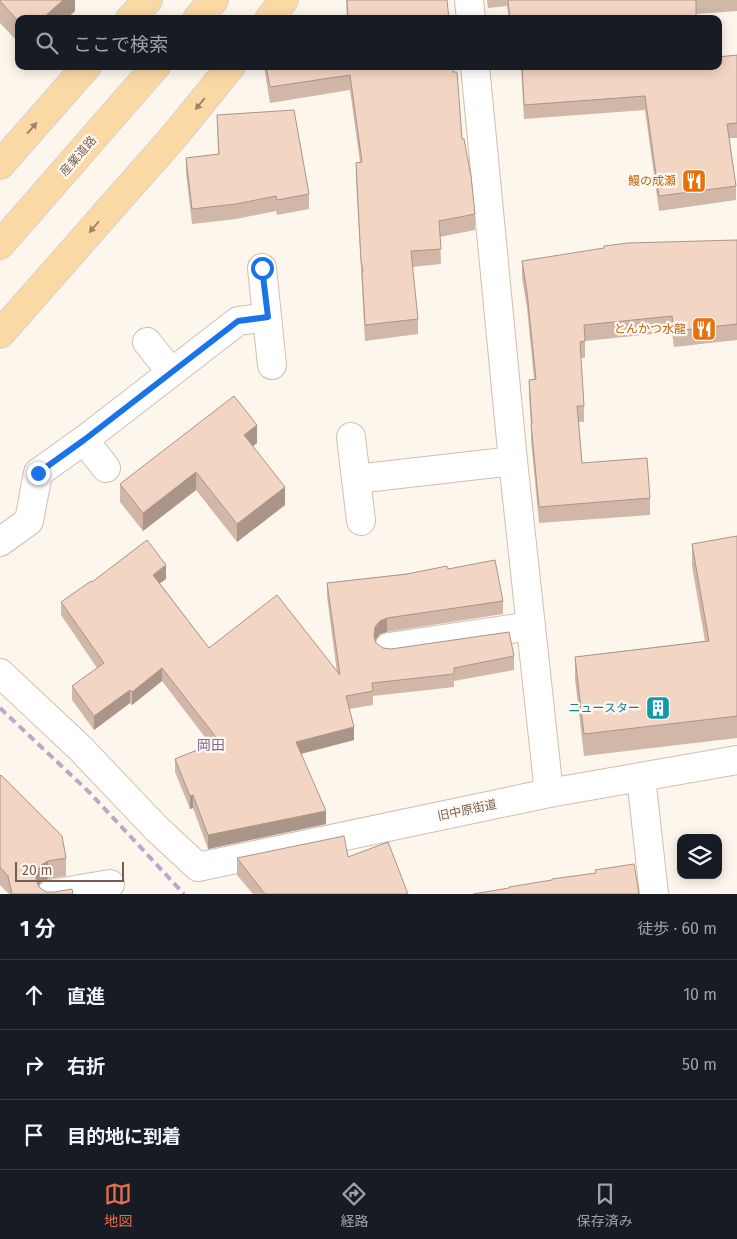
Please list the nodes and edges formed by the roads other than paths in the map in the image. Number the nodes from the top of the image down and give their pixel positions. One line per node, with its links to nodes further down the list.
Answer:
1 (148, 0): 5 (main road)
2 (214, 0): 6 (main road)
3 (284, 0): 7 (main road)
4 (469, 0): 8 (street)
5 (134, 15)
6 (201, 15)
7 (272, 15)
8 (471, 15)
9 (83, 70): 13 (main road, one-way to 9)
10 (153, 70): 14 (main road, 産業道路)
11 (228, 70): 17 (main road, one-way to 17)
12 (475, 70): 23 (street)
13 (4, 153)
14 (0, 245)
15 (262, 268): 16 (street)
16 (268, 317): 19 (street); 20 (street)
17 (0, 334)
18 (147, 342): 20 (street)
19 (272, 365)
20 (170, 372): 22 (street)
21 (351, 436): 25 (street)
22 (84, 440): 24 (street); 27 (street)
23 (513, 461): 25 (street); 28 (street)
24 (106, 468)
25 (356, 479): 26 (street)
26 (361, 521)
27 (0, 542)
28 (531, 626): 29 (street); 33 (street)
29 (389, 647)
30 (0, 673): 33 (street, 旧中原街道)
31 (737, 760): 32 (street, 旧中原街道)
32 (641, 777): 33 (street, 旧中原街道); 36 (street)
33 (549, 793)
34 (110, 884): 35 (street)
35 (51, 894)
36 (654, 894)

